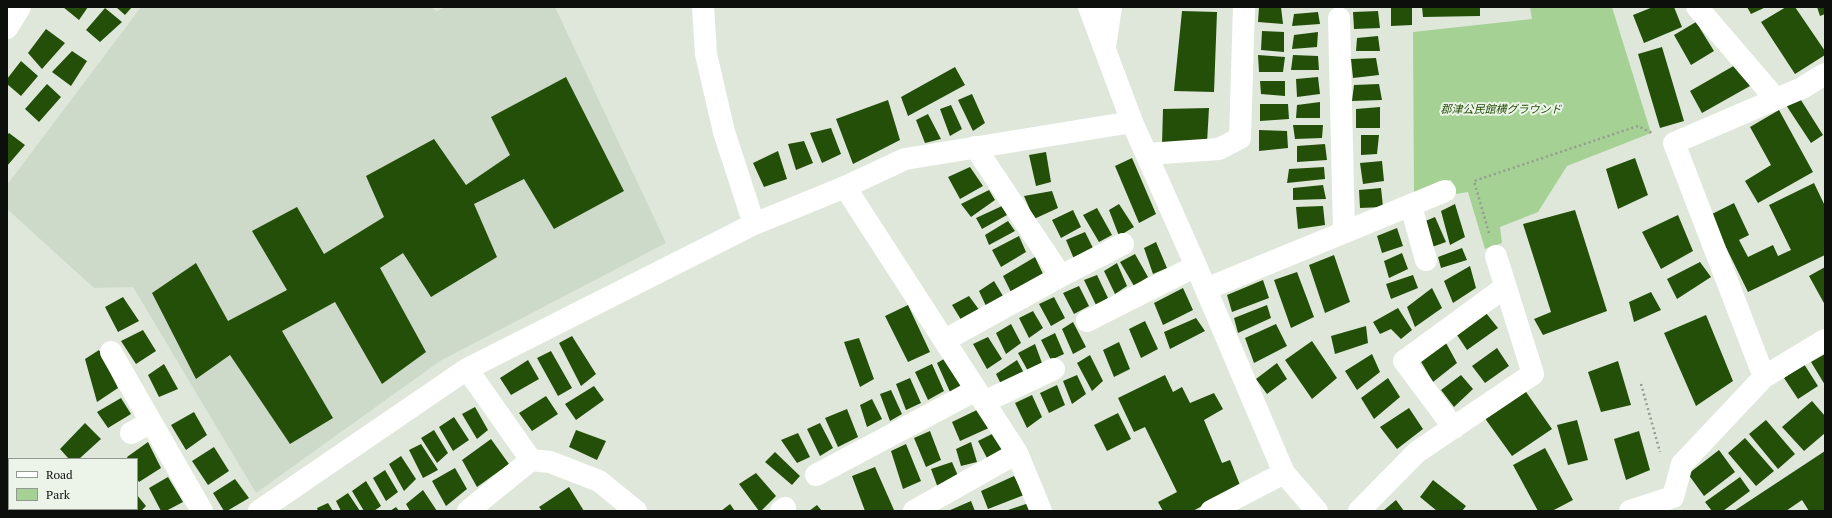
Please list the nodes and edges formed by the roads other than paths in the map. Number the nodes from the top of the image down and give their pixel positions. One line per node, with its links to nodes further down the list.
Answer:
1 (20, 7): 8 (street)
2 (703, 7): 18 (street)
3 (1089, 7): 9 (street)
4 (1111, 7): 9 (street)
5 (1244, 7): 14 (street)
6 (1697, 7): 11 (street)
7 (1339, 18): 19 (street)
8 (7, 28)
9 (1105, 47): 12 (street)
10 (1825, 74): 11 (street)
11 (1775, 98): 33 (street)
12 (1132, 122): 13 (street); 14 (street)
13 (975, 147): 15 (street); 24 (street)
14 (1147, 154): 23 (street)
15 (845, 187): 18 (street); 28 (street)
16 (1445, 192): 17 (street)
17 (1411, 206): 19 (street); 22 (street)
18 (754, 224): 31 (street)
19 (1344, 232): 26 (street)
20 (1123, 244): 24 (street)
21 (1496, 256): 25 (street)
22 (1426, 260)
23 (1196, 266): 26 (street); 27 (street)
24 (1061, 276): 28 (street)
25 (1506, 287): 36 (street); 36 (street)
26 (1206, 289): 40 (street)
27 (1087, 321)
28 (945, 340): 34 (street)
29 (1825, 340): 33 (street)
30 (111, 352): 35 (street)
31 (467, 369): 39 (street); 44 (street)
32 (1054, 369): 34 (street)
33 (1764, 377): 42 (street)
34 (980, 396): 38 (street); 41 (street)
35 (151, 422): 37 (street); 43 (street)
36 (1454, 428): 51 (street)
37 (131, 433)
38 (1017, 453): 47 (street); 48 (street)
39 (531, 460): 45 (street); 46 (street)
40 (1284, 473): 49 (street); 50 (street)
41 (816, 475)
42 (1678, 504): 52 (street)
43 (202, 511)
44 (259, 511)
45 (468, 511)
46 (636, 511)
47 (914, 511)
48 (1041, 511)
49 (1211, 511)
50 (1317, 511)
51 (1358, 511)
52 (1630, 511)

